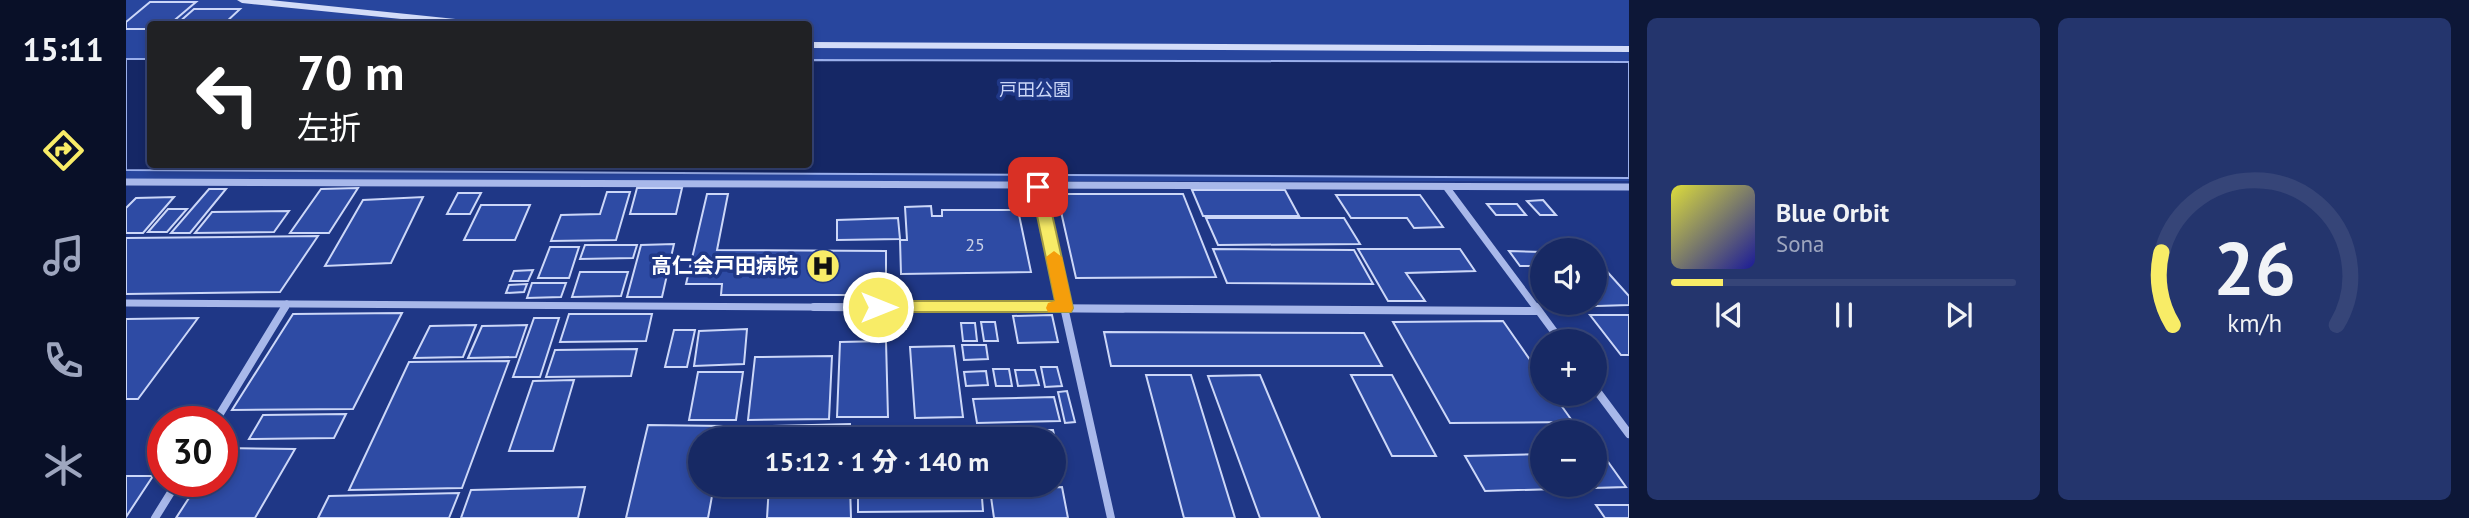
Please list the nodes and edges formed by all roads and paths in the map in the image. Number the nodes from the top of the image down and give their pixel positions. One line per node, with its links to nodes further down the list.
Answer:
1 (242, 0): 2 (street)
2 (446, 21)
3 (812, 45): 4 (street)
4 (1629, 49)
5 (126, 183): 6 (street)
6 (1038, 187): 8 (street); 12 (street)
7 (1629, 187): 8 (street)
8 (1447, 188): 9 (street)
9 (1530, 300)
10 (126, 303): 11 (street)
11 (288, 304): 12 (street); 17 (street)
12 (1065, 308): 13 (street); 21 (street)
13 (1530, 311)
14 (1541, 315): 15 (street)
15 (1552, 329)
16 (1607, 404): 18 (street)
17 (225, 406)
18 (1629, 434)
19 (168, 497): 20 (street)
20 (155, 518)
21 (1111, 518)

